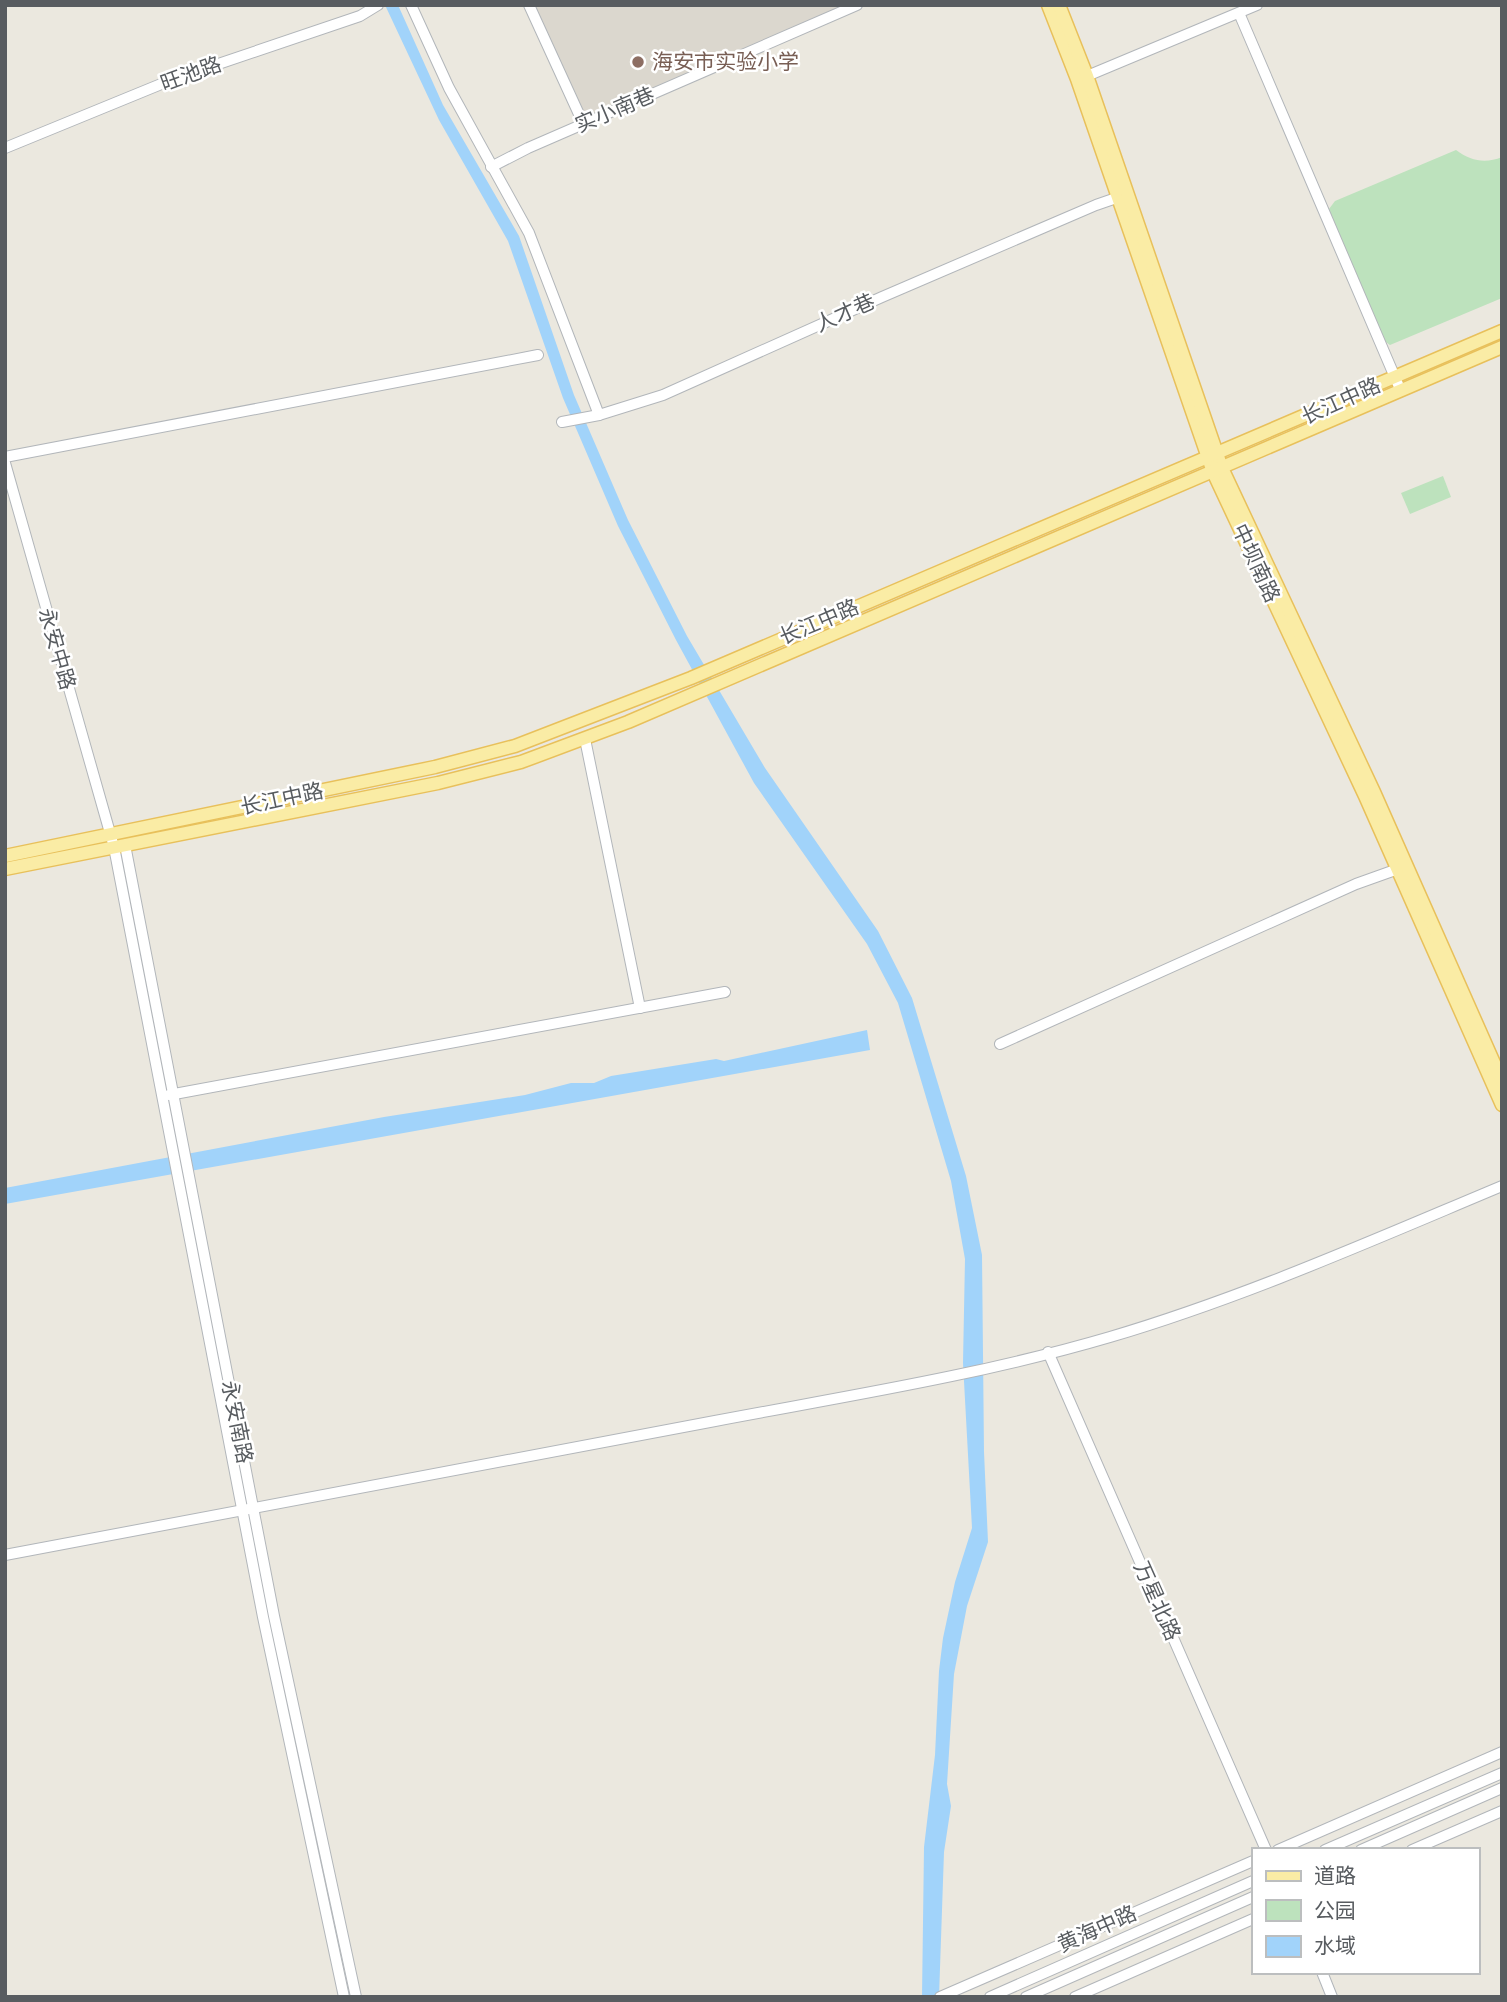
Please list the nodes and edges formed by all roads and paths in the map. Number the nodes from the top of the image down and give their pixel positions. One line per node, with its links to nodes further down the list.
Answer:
1 (378, 5): 11 (street, 旺池路)
2 (411, 5): 12 (street)
3 (529, 5): 10 (street)
4 (857, 5): 10 (street, 实小南巷)
5 (1048, 5): 20 (main road, 中坝南路)
6 (1059, 5): 9 (main road, 中坝南路)
7 (1257, 5): 8 (street)
8 (1239, 13): 9 (street); 17 (street)
9 (1087, 76): 13 (main road, 中坝南路)
10 (583, 123): 12 (street, 实小南巷)
11 (5, 148)
12 (491, 167): 18 (street)
13 (1126, 195): 18 (street, 人才巷); 20 (main road, 中坝南路)
14 (1502, 331): 17 (main road, 长江中路)
15 (1502, 347): 17 (main road, 长江中路)
16 (538, 355): 21 (street)
17 (1398, 383): 20 (main road, 长江中路); 23 (main road, 长江中路)
18 (596, 416): 19 (street, 人才巷)
19 (564, 422)
20 (1212, 456): 23 (main road, 中坝南路); 25 (main road, 长江中路)
21 (5, 457)
22 (5, 463): 25 (street, 永安中路)
23 (1218, 470): 24 (main road, 长江中路); 29 (main road, 中坝南路); 33 (main road, 中坝南路)
24 (585, 739): 26 (main road, 长江中路); 31 (street)
25 (110, 834): 26 (street, 永安中路); 27 (main road, 长江中路)
26 (119, 846): 28 (main road, 长江中路); 34 (street, 永安南路)
27 (5, 856)
28 (5, 869)
29 (1398, 869): 32 (street); 35 (main road, 中坝南路)
30 (725, 992): 31 (street)
31 (640, 1008): 34 (street)
32 (1000, 1044)
33 (1502, 1081)
34 (167, 1095): 38 (street, 永安南路)
35 (1502, 1105)
36 (1502, 1186): 37 (street)
37 (1048, 1352): 38 (street); 46 (street, 万星北路)
38 (248, 1508): 39 (street); 62 (street, 永安南路); 63 (street, 永安南路)
39 (5, 1555)
40 (1502, 1752): 41 (street)
41 (1469, 1766): 43 (street); 47 (street)
42 (1502, 1773): 43 (street)
43 (1476, 1784): 48 (street)
44 (1502, 1788): 49 (street)
45 (1502, 1811): 50 (street)
46 (1265, 1848)
47 (1283, 1848)
48 (1330, 1848)
49 (1366, 1848)
50 (1417, 1848)
51 (1252, 1861): 53 (street, 黄海中路)
52 (1252, 1881): 55 (street, 黄海中路)
53 (1173, 1895): 55 (street); 59 (street, 黄海中路)
54 (1252, 1897): 57 (street, 黄海中路)
55 (1180, 1913): 61 (street, 黄海中路)
56 (1252, 1919): 58 (street)
57 (1188, 1926): 58 (street); 66 (street, 黄海中路)
58 (1196, 1944): 67 (street)
59 (1006, 1969): 61 (street); 64 (street, 黄海中路)
60 (1323, 1974): 68 (street)
61 (1012, 1987): 65 (street, 黄海中路)
62 (344, 1997)
63 (356, 1997)
64 (940, 1997)
65 (990, 1997)
66 (1026, 1997)
67 (1075, 1997)
68 (1332, 1997)

